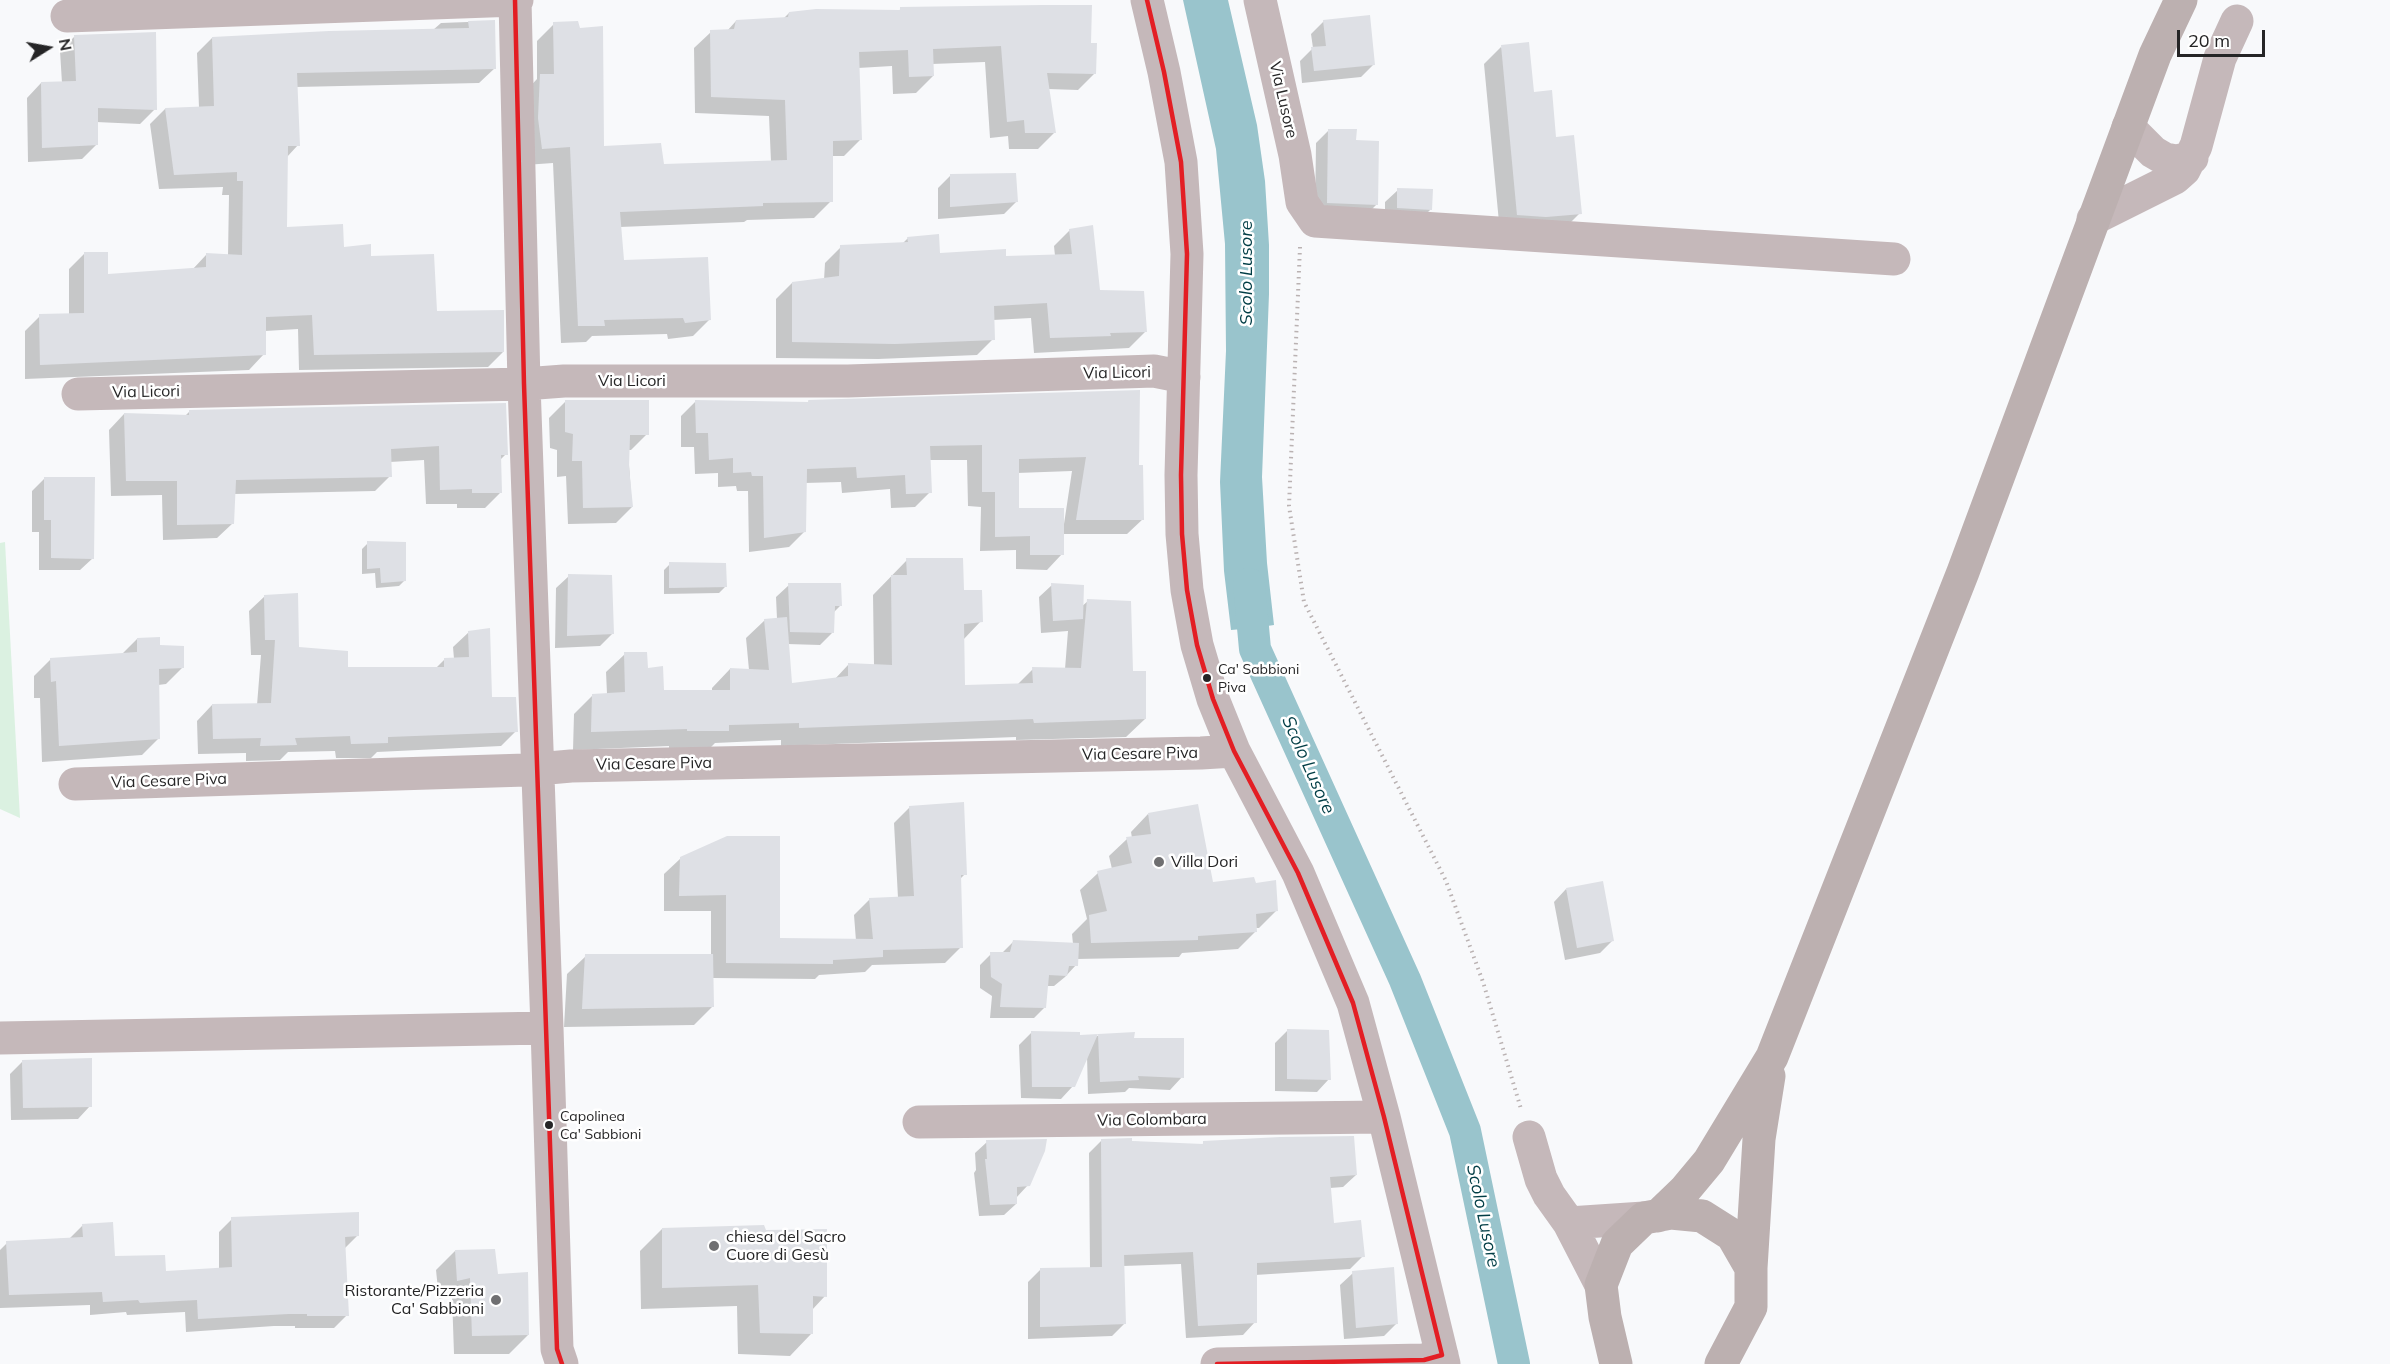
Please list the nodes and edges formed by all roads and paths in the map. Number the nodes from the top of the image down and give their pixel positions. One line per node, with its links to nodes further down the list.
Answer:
1 (516, 0): 5 (street); 13 (street)
2 (1147, 0): 12 (street)
3 (1260, 0): 9 (street, Via Lusore)
4 (2181, 0): 7 (main road)
5 (67, 16)
6 (2237, 21): 8 (street)
7 (2128, 127): 8 (street); 10 (main road)
8 (2192, 158): 10 (street)
9 (1309, 211): 11 (street); 23 (path)
10 (2093, 219): 20 (main road)
11 (1894, 259)
12 (1184, 377): 13 (street, Via Licori); 15 (street)
13 (524, 384): 14 (street, Via Licori); 16 (street)
14 (78, 394)
15 (1234, 751): 16 (street, Via Cesare Piva); 21 (street)
16 (537, 768): 17 (street, Via Cesare Piva); 18 (street)
17 (75, 784)
18 (547, 1028): 19 (street); 29 (street)
19 (0, 1038)
20 (1772, 1057): 24 (main road); 26 (main road)
21 (1384, 1117): 22 (street, Via Colombara); 28 (street)
22 (919, 1122)
23 (1529, 1137): 25 (street)
24 (1651, 1217): 25 (street); 26 (main road); 27 (main road)
25 (1569, 1222): 27 (street)
26 (1751, 1268): 32 (main road)
27 (1601, 1285): 31 (main road)
28 (1443, 1359): 30 (street)
29 (562, 1364)
30 (1217, 1364)
31 (1616, 1364)
32 (1721, 1364)

